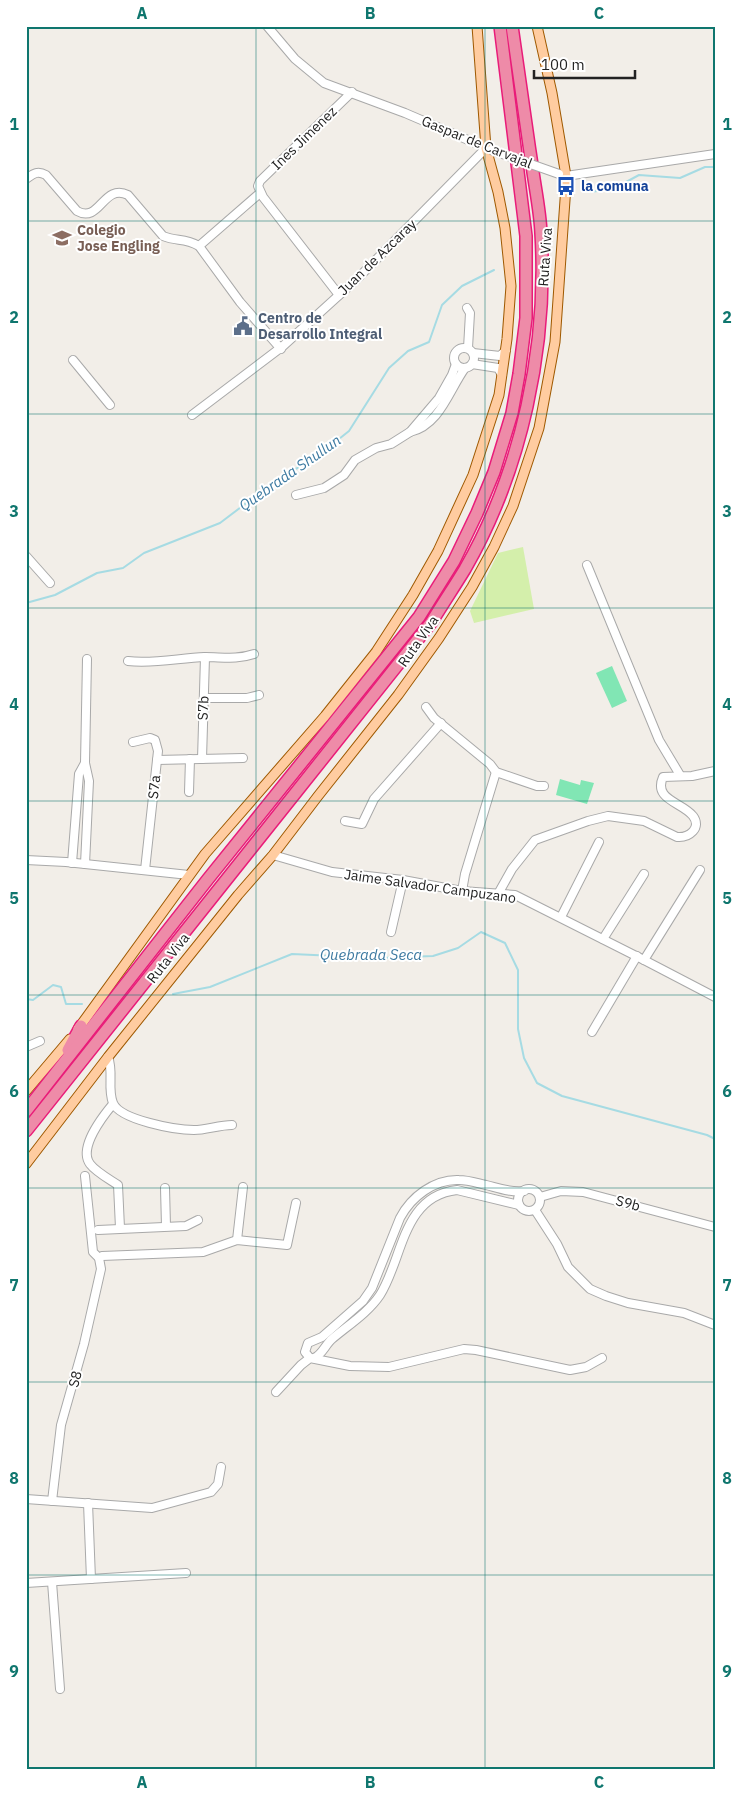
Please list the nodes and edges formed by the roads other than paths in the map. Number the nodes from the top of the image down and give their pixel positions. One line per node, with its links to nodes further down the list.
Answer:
1 (267, 26): 6 (street, Gaspar de Carvajal)
2 (477, 26): 7 (main road, Ruta Viva)
3 (500, 26): 71 (highway, Ruta Viva)
4 (512, 26): 76 (highway, Ruta Viva)
5 (537, 26): 9 (main road, Ruta Viva)
6 (352, 92): 7 (street, Gaspar de Carvajal); 11 (street, Ines Jimenez)
7 (489, 149): 9 (street, Gaspar de Carvajal, bridge); 13 (street, Juan de Azcaray); 17 (main road, Ruta Viva)
8 (715, 154): 9 (street, Gaspar de Carvajal)
9 (563, 175): 50 (main road, Ruta Viva)
10 (26, 179): 12 (street)
11 (259, 190): 12 (street, Ines Jimenez); 13 (street)
12 (199, 246): 15 (street)
13 (338, 295): 15 (street, Juan de Azcaray)
14 (467, 308): 16 (street)
15 (281, 349): 23 (street, Juan de Azcaray)
16 (471, 350): 17 (street); 19 (street); 20 (street)
17 (506, 350): 21 (main road, Ruta Viva)
18 (73, 360): 22 (street)
19 (456, 364): 20 (street); 24 (street)
20 (468, 366): 21 (street); 24 (street)
21 (502, 375): 57 (main road, Ruta Viva)
22 (110, 405)
23 (192, 415)
24 (410, 432): 25 (street)
25 (296, 495)
26 (26, 556): 28 (street)
27 (587, 565): 45 (street)
28 (50, 583)
29 (254, 654): 30 (street)
30 (205, 658): 32 (street); 34 (street, S7b)
31 (87, 659): 42 (street)
32 (128, 661)
33 (259, 695): 34 (street)
34 (204, 698): 40 (street, S7b)
35 (426, 707): 36 (street)
36 (441, 723): 44 (street); 48 (street)
37 (133, 742): 41 (street)
38 (243, 758): 40 (street, S7a)
39 (190, 759): 40 (street, S7a); 41 (street, S7a); 47 (street)
40 (202, 759)
41 (157, 760): 54 (street, S7a)
42 (85, 763): 52 (street); 53 (street)
43 (715, 771): 45 (street)
44 (496, 772): 46 (street); 59 (street)
45 (680, 775): 60 (street)
46 (544, 786)
47 (189, 792)
48 (345, 821)
49 (600, 842): 61 (street)
50 (273, 856): 58 (street, Jaime Salvador Campuzano); 70 (main road, Ruta Viva)
51 (26, 860): 52 (street)
52 (72, 862): 53 (street)
53 (85, 864): 54 (street)
54 (145, 870): 57 (street)
55 (700, 870): 64 (street)
56 (644, 874): 63 (street)
57 (190, 875): 66 (main road, Ruta Viva)
58 (404, 880): 59 (street, Jaime Salvador Campuzano); 62 (street)
59 (462, 891): 60 (street, Jaime Salvador Campuzano)
60 (498, 894): 61 (street, Jaime Salvador Campuzano)
61 (561, 917): 63 (street, Jaime Salvador Campuzano)
62 (391, 932)
63 (604, 939): 64 (street, Jaime Salvador Campuzano)
64 (640, 958): 65 (street, Jaime Salvador Campuzano); 67 (street)
65 (715, 998)
66 (81, 1026): 71 (highway); 72 (main road, Ruta Viva)
67 (592, 1032)
68 (40, 1041): 69 (street)
69 (26, 1047)
70 (108, 1057): 73 (street); 77 (main road, Ruta Viva)
71 (54, 1076): 74 (highway, Ruta Viva)
72 (26, 1092)
73 (113, 1104): 75 (street); 89 (street)
74 (26, 1112)
75 (232, 1125)
76 (26, 1131)
77 (26, 1164)
78 (85, 1176): 92 (street, S8)
79 (243, 1187): 91 (street)
80 (165, 1188): 87 (street)
81 (524, 1191): 82 (street); 84 (street); 94 (street)
82 (540, 1197): 85 (street); 88 (street, S9b)
83 (296, 1203): 91 (street)
84 (519, 1204): 85 (street); 94 (street)
85 (535, 1210): 93 (street)
86 (198, 1220): 87 (street)
87 (166, 1226): 89 (street)
88 (715, 1227)
89 (120, 1228): 90 (street)
90 (98, 1230)
91 (237, 1240): 92 (street)
92 (99, 1258): 99 (street, S8)
93 (715, 1325)
94 (312, 1358): 95 (street); 96 (street)
95 (602, 1358)
96 (276, 1392)
97 (221, 1467): 100 (street)
98 (26, 1499): 99 (street)
99 (52, 1501): 100 (street)
100 (88, 1503): 102 (street)
101 (186, 1573): 102 (street)
102 (91, 1579): 103 (street)
103 (52, 1582): 104 (street); 105 (street)
104 (26, 1583)
105 (60, 1689)

